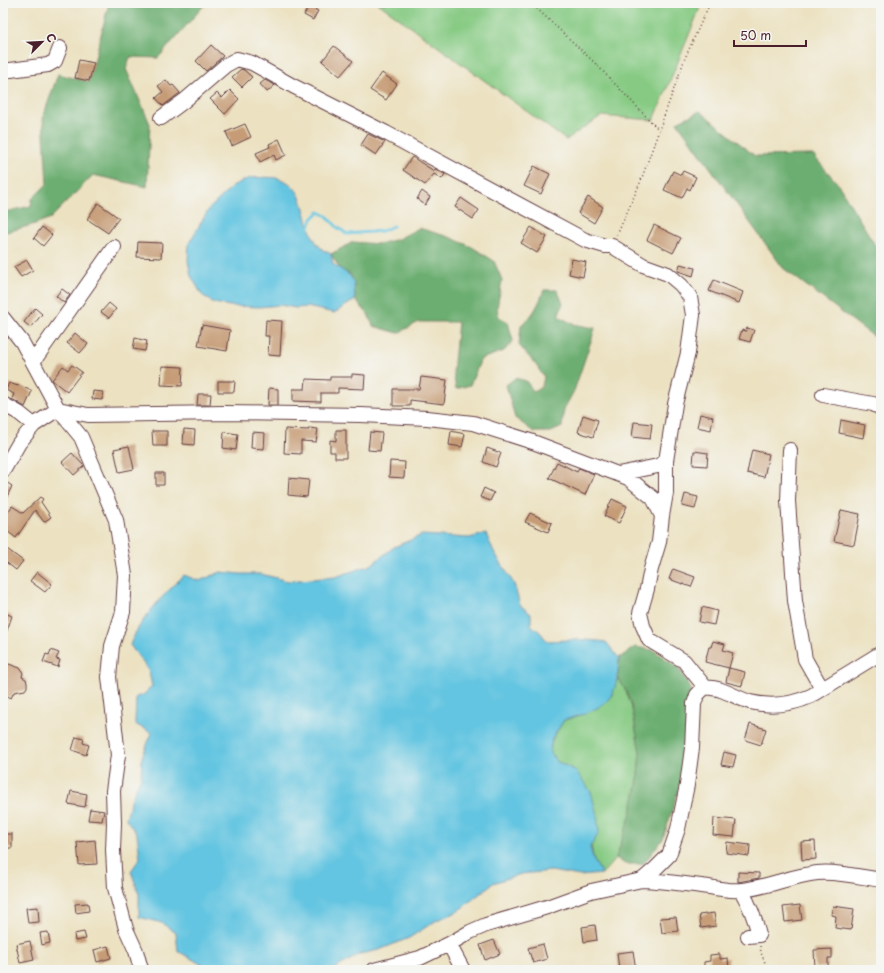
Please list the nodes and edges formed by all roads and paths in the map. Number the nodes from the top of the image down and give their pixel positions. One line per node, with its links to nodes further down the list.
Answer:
1 (532, 3): 6 (path)
2 (710, 3): 6 (path)
3 (60, 48): 4 (street)
4 (3, 71)
5 (161, 118): 7 (street)
6 (659, 130): 7 (path)
7 (612, 246): 17 (street)
8 (114, 247): 10 (street)
9 (3, 318): 10 (street)
10 (33, 362): 14 (street)
11 (824, 395): 13 (street)
12 (3, 404): 15 (street)
13 (881, 408)
14 (58, 409): 15 (street); 19 (street); 31 (street)
15 (34, 425): 18 (street)
16 (790, 450): 23 (street)
17 (666, 461): 19 (street); 20 (street)
18 (3, 471)
19 (618, 474): 20 (street)
20 (662, 516): 22 (street)
21 (881, 653): 23 (street)
22 (705, 687): 23 (street); 24 (street)
23 (822, 689)
24 (668, 855): 25 (street); 27 (street)
25 (642, 880): 27 (street); 30 (street)
26 (881, 880): 28 (street)
27 (681, 884): 28 (street)
28 (741, 890): 29 (street)
29 (754, 935): 34 (path)
30 (449, 944): 32 (street); 33 (street)
31 (144, 970)
32 (374, 970)
33 (463, 970)
34 (768, 970)

